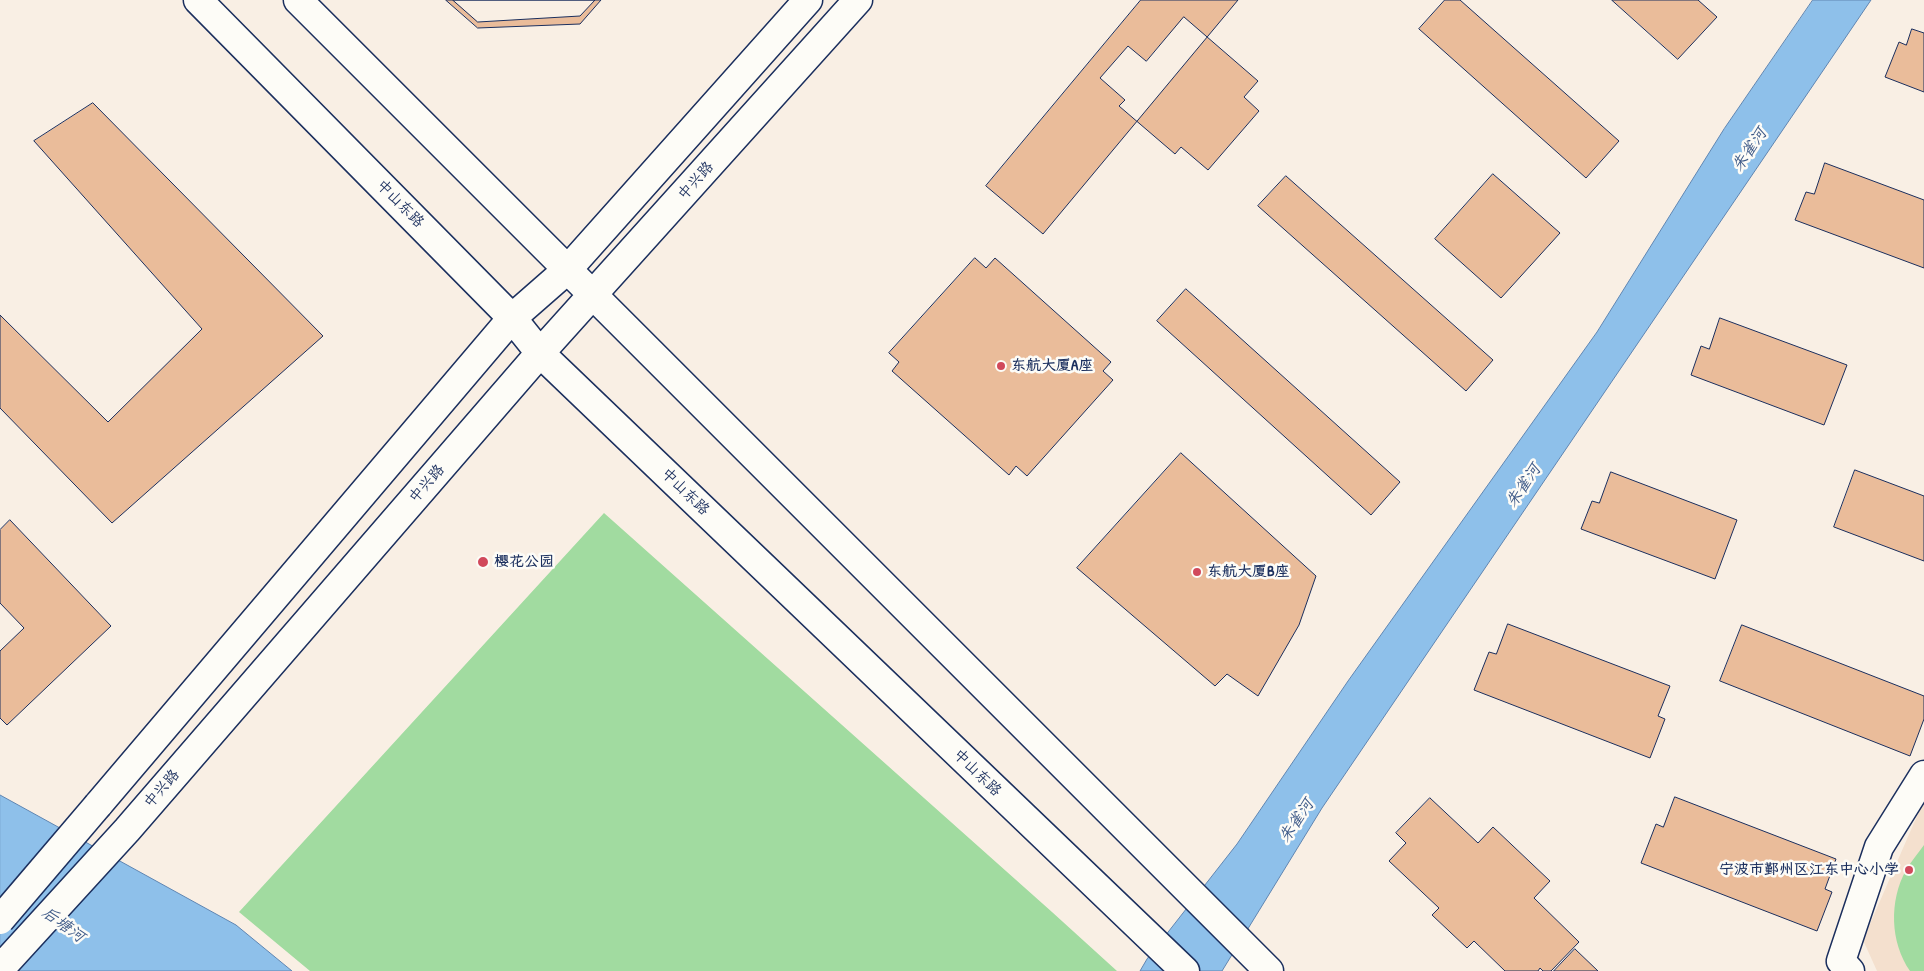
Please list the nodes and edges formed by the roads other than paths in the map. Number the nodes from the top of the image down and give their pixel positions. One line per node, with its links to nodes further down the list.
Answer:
1 (198, 0): 7 (main road, 中山东路)
2 (298, 0): 5 (main road)
3 (808, 0): 5 (main road)
4 (858, 0): 6 (main road, 中兴路)
5 (568, 269): 6 (main road); 7 (main road)
6 (593, 297): 8 (main road, 中兴路); 11 (main road)
7 (512, 318): 8 (main road, 中山东路); 10 (main road, bridge)
8 (540, 353): 12 (main road, 中兴路); 13 (main road, 中山东路)
9 (1924, 775): 14 (main road)
10 (0, 920)
11 (1267, 969)
12 (0, 970)
13 (1184, 971)
14 (1850, 971)

